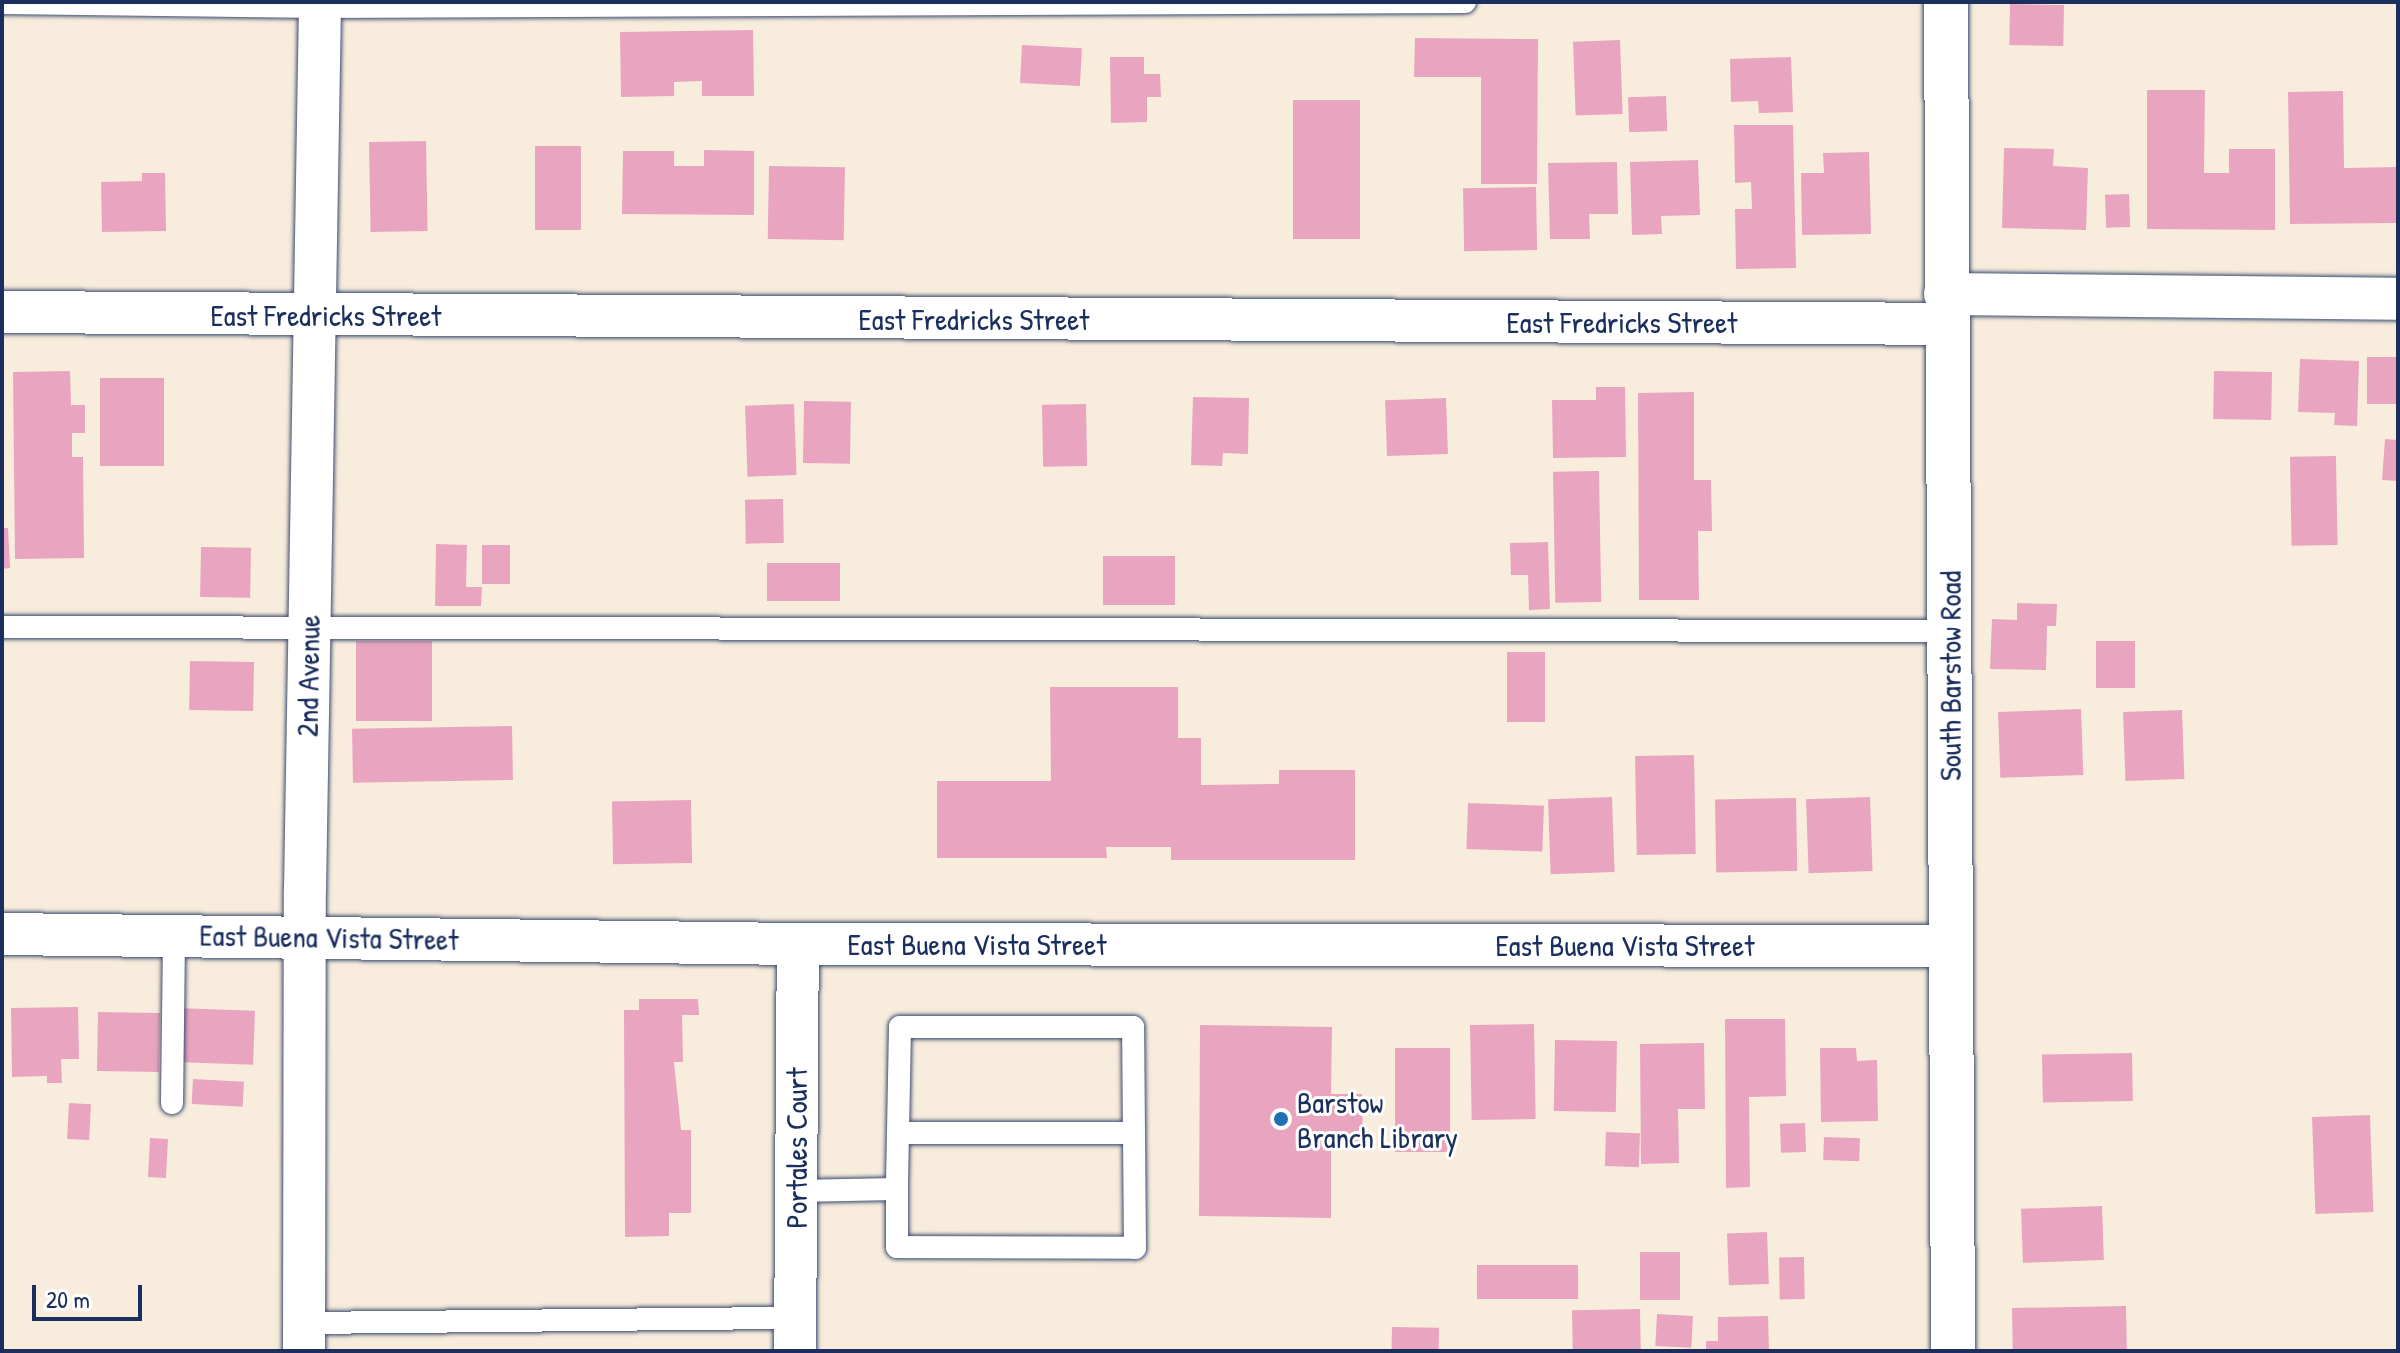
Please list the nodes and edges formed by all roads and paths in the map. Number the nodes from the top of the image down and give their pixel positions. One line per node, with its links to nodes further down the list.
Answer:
1 (1465, 2): 4 (lane)
2 (1946, 2): 6 (main road, South Barstow Road)
3 (2, 3): 4 (lane)
4 (320, 5): 8 (street, 2nd Avenue)
5 (2398, 299): 6 (street, East Fredricks Street)
6 (1946, 309): 8 (street, East Fredricks Street); 11 (main road, South Barstow Road)
7 (2, 312): 8 (street, East Fredricks Street)
8 (318, 316): 10 (street, 2nd Avenue)
9 (2, 627): 10 (lane)
10 (309, 627): 11 (lane); 14 (street, 2nd Avenue)
11 (1950, 631): 16 (main road, South Barstow Road)
12 (2, 934): 13 (street, East Buena Vista Street)
13 (174, 936): 14 (street, East Buena Vista Street); 17 (lane)
14 (305, 937): 15 (street, East Buena Vista Street); 23 (street, 2nd Avenue)
15 (798, 944): 16 (street, East Buena Vista Street); 21 (street, Portales Court)
16 (1952, 946): 24 (main road, South Barstow Road)
17 (172, 1103)
18 (898, 1133): 19 (lane); 19 (lane); 20 (lane)
19 (1134, 1133): 20 (lane)
20 (897, 1189): 21 (lane)
21 (796, 1191): 22 (street, Portales Court)
22 (795, 1334): 23 (lane)
23 (304, 1337)
24 (1953, 1351)

